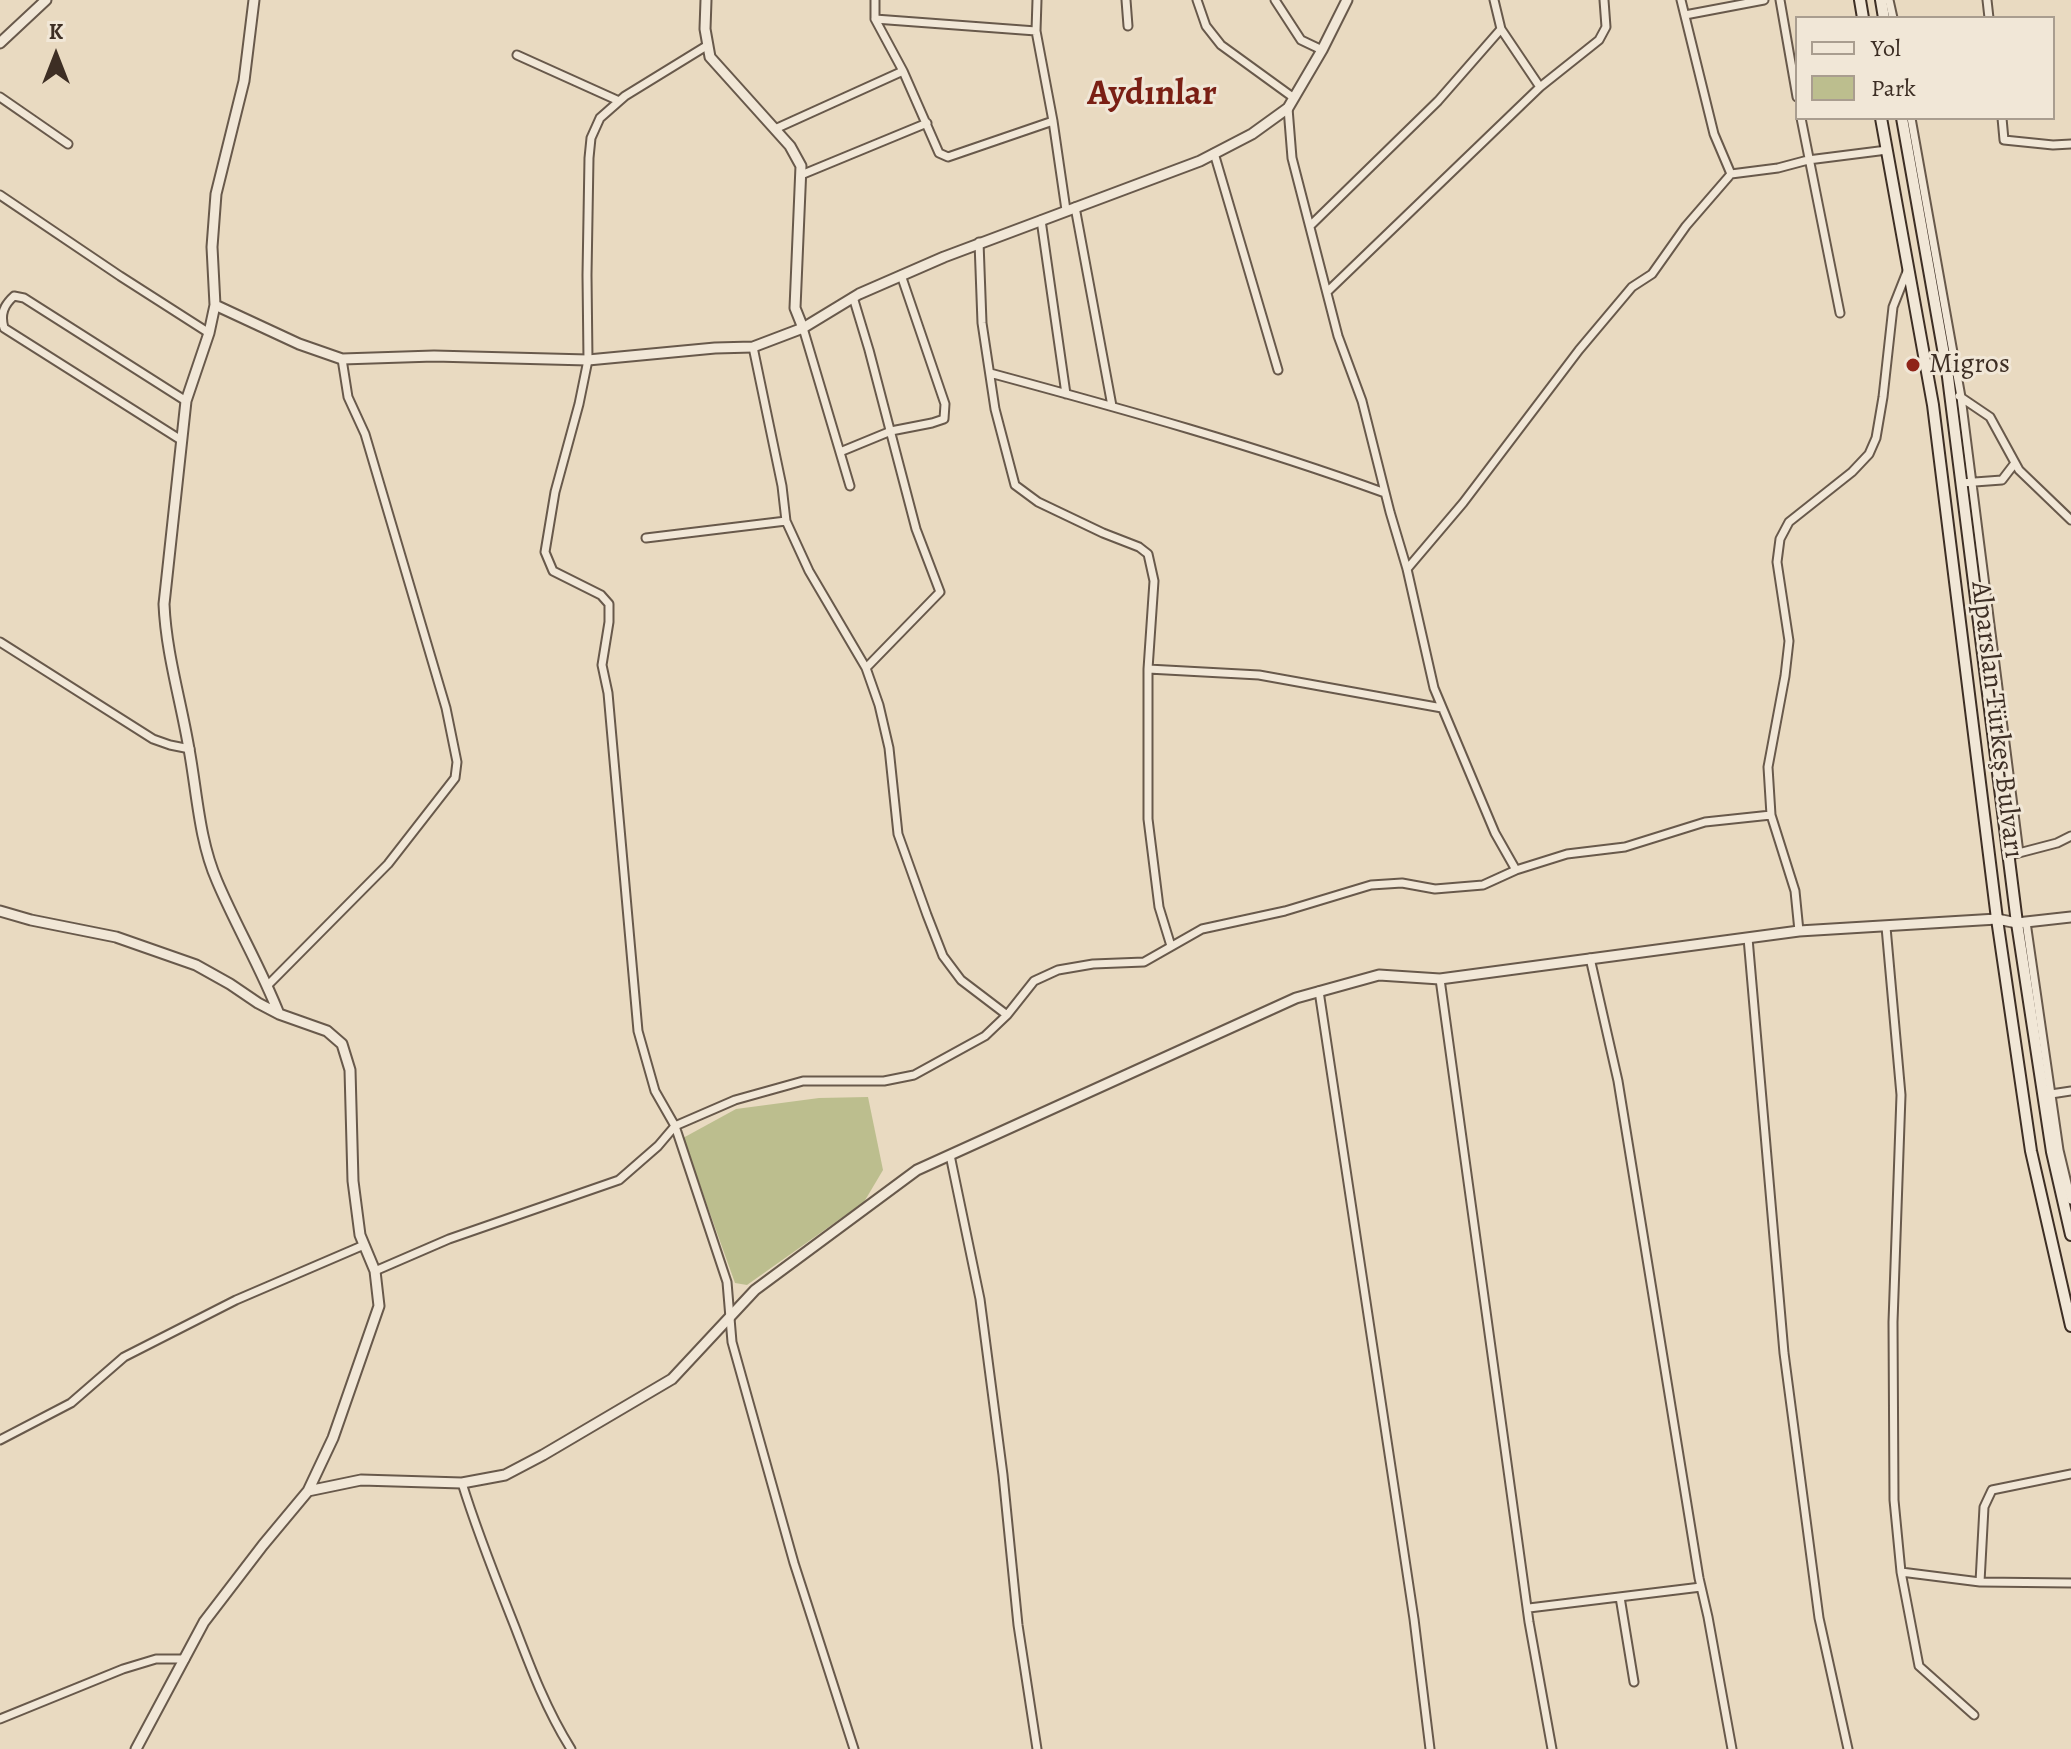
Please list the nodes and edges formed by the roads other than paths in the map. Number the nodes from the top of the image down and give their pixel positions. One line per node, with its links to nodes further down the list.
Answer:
1 (46, 0): 20 (street)
2 (254, 0): 55 (street)
3 (706, 0): 21 (street)
4 (875, 0): 16 (street)
5 (1037, 0): 19 (street)
6 (1126, 0): 17 (street)
7 (1197, 0): 28 (street)
8 (1275, 0): 22 (street)
9 (1347, 0): 22 (street)
10 (1494, 0): 18 (street)
11 (1604, 0): 26 (street)
12 (1681, 0): 15 (street)
13 (1764, 0): 15 (street)
14 (1780, 0): 25 (street)
15 (1685, 15): 44 (street)
16 (875, 19): 19 (street); 24 (street)
17 (1128, 26)
18 (1501, 29): 26 (street); 49 (street)
19 (1036, 31): 36 (street)
20 (0, 43)
21 (708, 45): 29 (street); 38 (street)
22 (1322, 50): 28 (street)
23 (517, 55): 29 (street)
24 (903, 71): 37 (street); 38 (street)
25 (1795, 86)
26 (1540, 87): 53 (street)
27 (0, 97): 39 (street)
28 (1294, 98): 30 (street)
29 (619, 101): 61 (street)
30 (1288, 108): 42 (street); 49 (street)
31 (1801, 120): 43 (street)
32 (1881, 120): 41 (main road, Alparslan Türkeş Bulvarı)
33 (1902, 120): 64 (main road, Alparslan Türkeş Bulvarı)
34 (1911, 120): 66 (street)
35 (2002, 120): 40 (street)
36 (1053, 121): 37 (street); 47 (street)
37 (927, 123): 45 (street)
38 (775, 129): 45 (street)
39 (68, 144)
40 (2071, 144)
41 (1887, 150): 43 (street); 51 (main road, Alparslan Türkeş Bulvarı)
42 (1214, 153): 47 (street); 62 (street)
43 (1808, 160): 44 (street); 56 (street)
44 (1731, 174): 79 (street)
45 (801, 175): 57 (street)
46 (0, 195): 58 (street)
47 (1070, 209): 48 (street); 68 (street)
48 (1041, 220): 50 (street); 65 (street)
49 (1310, 226): 53 (street)
50 (979, 242): 52 (street); 63 (street)
51 (1908, 269): 85 (street); 91 (main road, Alparslan Türkeş Bulvarı)
52 (901, 275): 54 (street); 69 (street)
53 (1327, 292): 75 (street)
54 (853, 297): 57 (street); 69 (street)
55 (215, 305): 58 (street); 60 (street)
56 (1840, 313)
57 (803, 328): 59 (street); 71 (street)
58 (209, 333): 67 (street)
59 (753, 347): 61 (street); 77 (street)
60 (342, 359): 61 (street); 99 (street)
61 (588, 360): 105 (street)
62 (1278, 370)
63 (990, 373): 65 (street); 82 (street)
64 (1949, 388): 66 (street); 73 (main road, Alparslan Türkeş Bulvarı)
65 (1066, 394): 68 (street)
66 (1961, 397): 72 (street); 73 (street)
67 (186, 401): 70 (street); 70 (street)
68 (1112, 406): 75 (street)
69 (891, 431): 71 (street); 81 (street)
70 (181, 440): 84 (street)
71 (840, 452): 74 (street)
72 (2015, 463): 73 (street); 76 (street)
73 (1967, 482): 87 (main road, Alparslan Türkeş Bulvarı)
74 (850, 486)
75 (1385, 493): 79 (street)
76 (2071, 520)
77 (786, 521): 78 (street); 81 (street)
78 (646, 538)
79 (1407, 569): 83 (street)
80 (0, 642): 84 (street)
81 (866, 668): 102 (street)
82 (1148, 669): 83 (street); 96 (street)
83 (1442, 708): 88 (street)
84 (190, 749): 99 (street)
85 (1771, 815): 88 (street); 94 (street)
86 (2071, 836): 87 (street)
87 (2014, 854): 92 (main road, Alparslan Türkeş Bulvarı)
88 (1516, 870): 96 (street)
89 (0, 911): 101 (street)
90 (2071, 917): 92 (street)
91 (1997, 919): 92 (street); 93 (street); 112 (main road, Alparslan Türkeş Bulvarı)
92 (2022, 923): 104 (street); 108 (main road, Alparslan Türkeş Bulvarı)
93 (1886, 927): 94 (street); 117 (street)
94 (1799, 931): 95 (street)
95 (1748, 938): 97 (street); 134 (street)
96 (1171, 946): 102 (street)
97 (1590, 958): 98 (street); 120 (street)
98 (1440, 979): 100 (street); 122 (street)
99 (268, 985): 101 (street)
100 (1319, 991): 106 (street); 131 (street)
101 (279, 1014): 109 (street)
102 (1007, 1015): 105 (street)
103 (2071, 1091): 104 (street)
104 (2051, 1094): 107 (street)
105 (675, 1126): 110 (street); 111 (street)
106 (950, 1155): 111 (street); 130 (street)
107 (2071, 1200)
108 (2071, 1235)
109 (364, 1245): 110 (street); 113 (street)
110 (375, 1271): 116 (street)
111 (730, 1316): 115 (street); 129 (street)
112 (2071, 1326)
113 (0, 1440)
114 (2071, 1474): 118 (street)
115 (462, 1483): 116 (street); 128 (street)
116 (308, 1491): 123 (street)
117 (1901, 1572): 118 (street); 125 (street)
118 (1980, 1582): 119 (street)
119 (2071, 1583)
120 (1701, 1587): 121 (street); 133 (street)
121 (1620, 1597): 122 (street); 124 (street)
122 (1529, 1608): 132 (street)
123 (185, 1659): 126 (street); 127 (street)
124 (1634, 1682)
125 (1974, 1715)
126 (0, 1719)
127 (136, 1749)
128 (571, 1749)
129 (854, 1749)
130 (1037, 1749)
131 (1430, 1749)
132 (1552, 1749)
133 (1732, 1749)
134 (1848, 1749)

